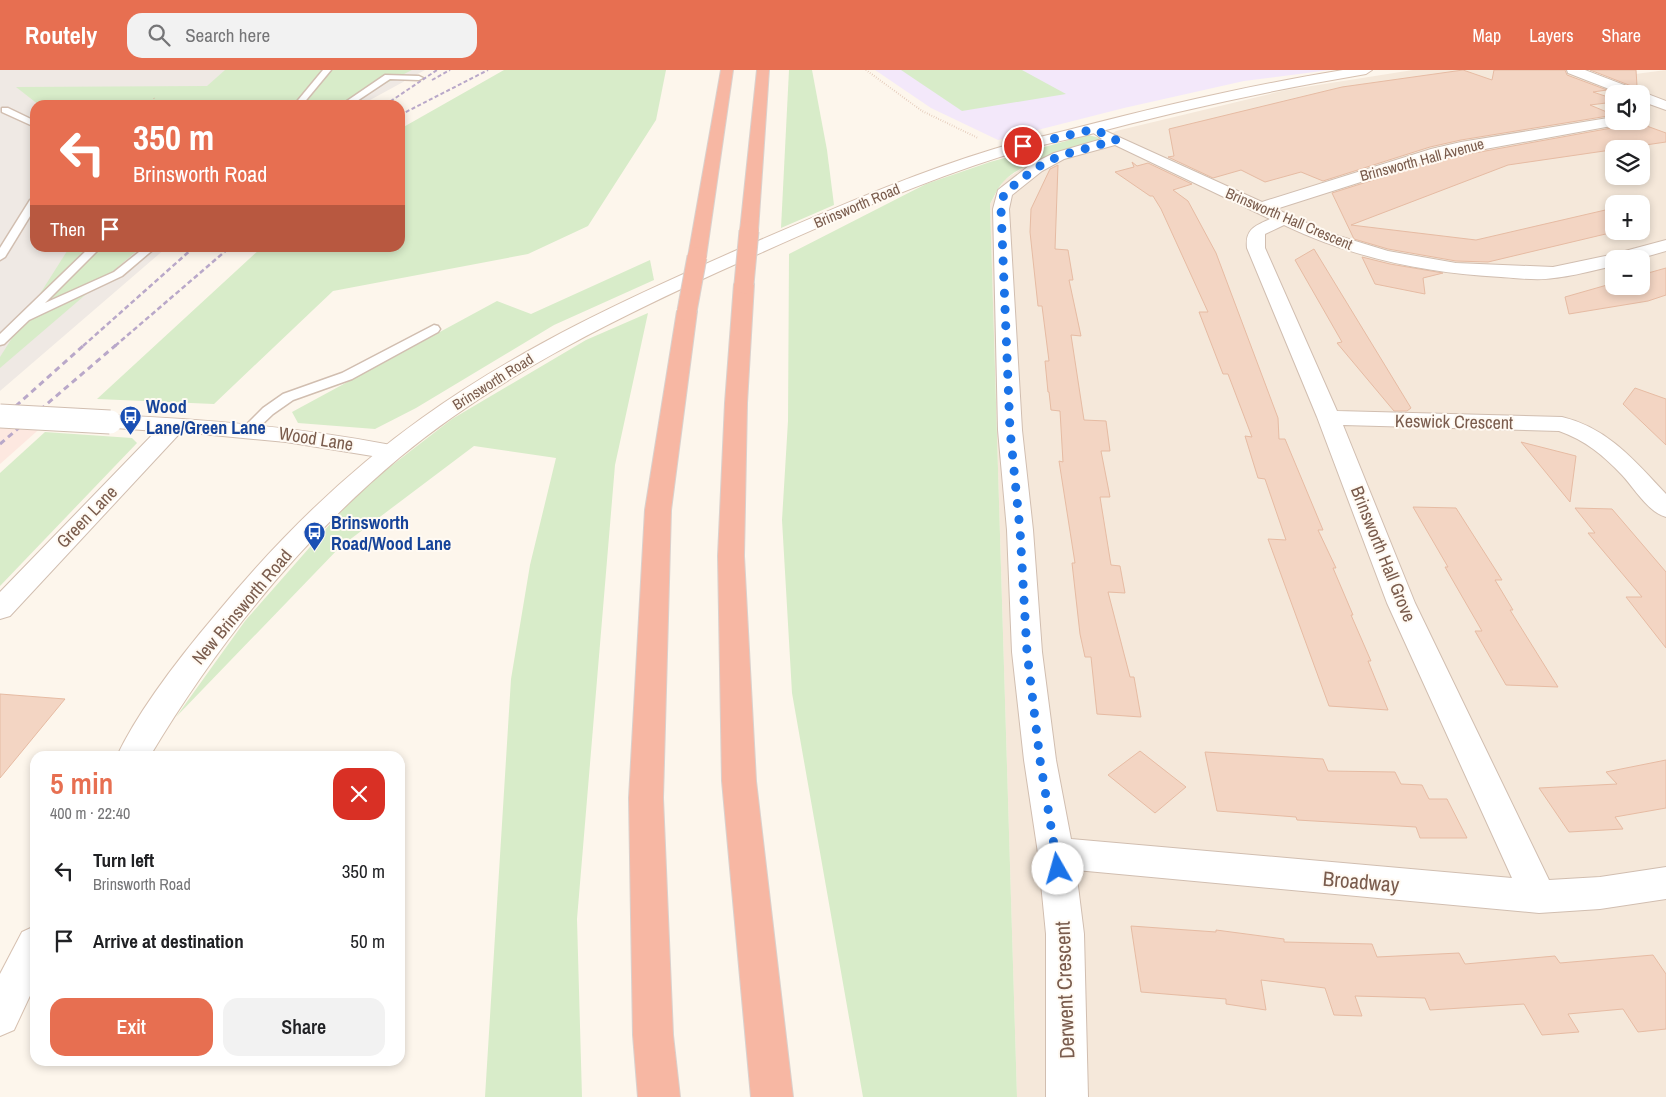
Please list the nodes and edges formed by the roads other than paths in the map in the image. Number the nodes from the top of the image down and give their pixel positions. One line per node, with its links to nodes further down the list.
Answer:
1 (327, 70): 8 (lane)
2 (727, 70): 44 (highway, bridge)
3 (763, 70): 45 (highway, bridge)
4 (1366, 70): 18 (street, Brinsworth Road)
5 (1573, 70): 7 (street)
6 (418, 78): 9 (lane)
7 (1612, 85)
8 (302, 100)
9 (353, 100)
10 (1650, 100): 12 (street)
11 (13, 104): 13 (lane)
12 (1666, 106)
13 (2, 111): 16 (lane)
14 (1666, 114): 15 (street)
15 (1650, 116)
16 (30, 122)
17 (1605, 123): 21 (street, Brinsworth Hall Avenue)
18 (1094, 129): 19 (street, Brinsworth Hall Crescent); 35 (street, Brinsworth Road)
19 (1116, 140): 21 (street, Brinsworth Hall Crescent); 39 (street)
20 (30, 208): 26 (lane)
21 (1272, 214): 27 (street, Brinsworth Hall Crescent); 32 (street, Brinsworth Hall Grove)
22 (1666, 245): 23 (street, Brinsworth Hall Crescent)
23 (1648, 250)
24 (91, 252): 28 (lane)
25 (145, 252): 28 (lane)
26 (0, 257)
27 (1605, 261)
28 (25, 317): 30 (lane)
29 (434, 329): 34 (lane)
30 (0, 342)
31 (0, 416): 33 (street, Wood Lane, bridge)
32 (1328, 416): 36 (street, Keswick Crescent); 41 (street, Brinsworth Hall Grove)
33 (175, 425): 34 (street, Wood Lane); 37 (street, Green Lane)
34 (248, 430): 35 (street, Wood Lane)
35 (391, 452): 38 (street, New Brinsworth Road)
36 (1666, 509)
37 (0, 609)
38 (136, 751)
39 (1056, 853): 41 (street, Broadway); 46 (street, Derwent Crescent)
40 (1666, 883): 41 (street, Broadway)
41 (1539, 897)
42 (30, 954): 43 (street)
43 (0, 1016)
44 (659, 1097)
45 (772, 1097)
46 (1067, 1097)

